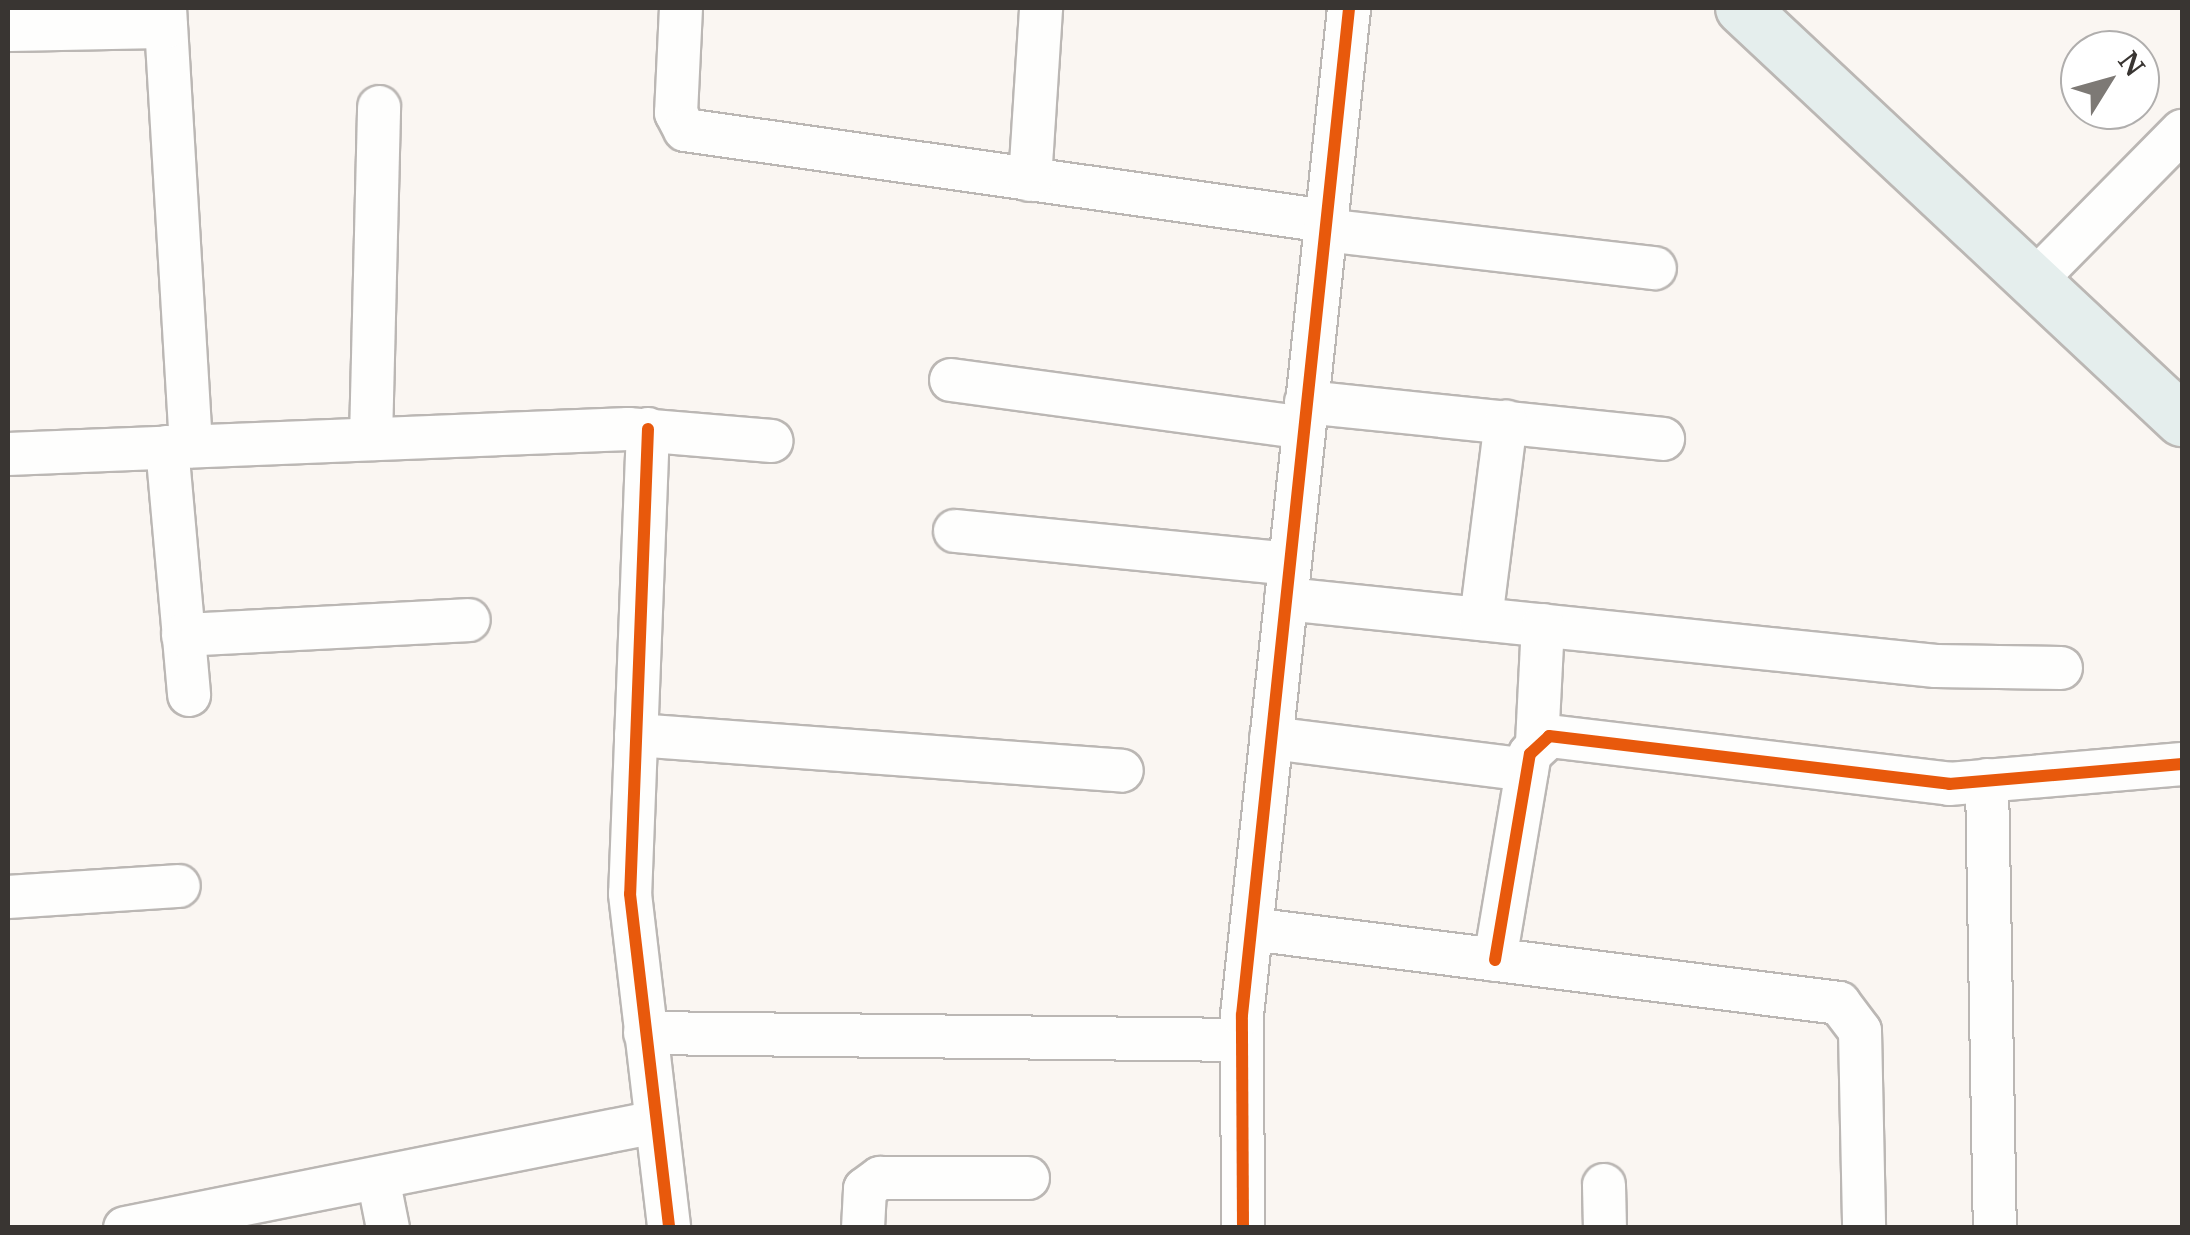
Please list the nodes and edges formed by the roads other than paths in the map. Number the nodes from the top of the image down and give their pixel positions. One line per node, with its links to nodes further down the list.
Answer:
1 (681, 8): 9 (street)
2 (1041, 8): 9 (street)
3 (1350, 8): 10 (street)
4 (1742, 8): 12 (main road)
5 (166, 17): 6 (street); 21 (street)
6 (8, 30)
7 (379, 106): 19 (street)
8 (2182, 132): 12 (street)
9 (1030, 180): 10 (street)
10 (1326, 225): 11 (street); 14 (street)
11 (1655, 268)
12 (2034, 281): 15 (main road)
13 (952, 380): 14 (street)
14 (1305, 415): 16 (street); 24 (street)
15 (2182, 420)
16 (1506, 422): 18 (street); 25 (street)
17 (648, 429): 19 (street); 20 (street); 31 (street)
18 (1663, 438)
19 (371, 439): 21 (street)
20 (771, 441)
21 (179, 447): 22 (street); 28 (street)
22 (8, 454)
23 (956, 531): 24 (street)
24 (1288, 582): 25 (street); 32 (street)
25 (1481, 619): 27 (street)
26 (469, 620): 28 (street)
27 (1542, 626): 29 (street); 33 (street)
28 (183, 635): 30 (street)
29 (2061, 668)
30 (189, 694)
31 (636, 734): 35 (street); 41 (street)
32 (1271, 738): 33 (street); 39 (street)
33 (1532, 756): 36 (street); 40 (street)
34 (2182, 764): 36 (street)
35 (1122, 771)
36 (1987, 780): 55 (street)
37 (179, 886): 38 (street)
38 (8, 897)
39 (1251, 929): 40 (street); 42 (street)
40 (1495, 960): 54 (street)
41 (645, 1033): 42 (street); 43 (street)
42 (1240, 1040): 52 (street)
43 (656, 1122): 44 (street); 50 (street)
44 (378, 1178): 47 (street); 49 (street)
45 (1028, 1178): 51 (street)
46 (1604, 1185): 53 (street)
47 (274, 1213): 48 (street)
48 (125, 1228)
49 (388, 1228)
50 (669, 1228)
51 (862, 1228)
52 (1243, 1228)
53 (1605, 1228)
54 (1864, 1228)
55 (1995, 1228)

